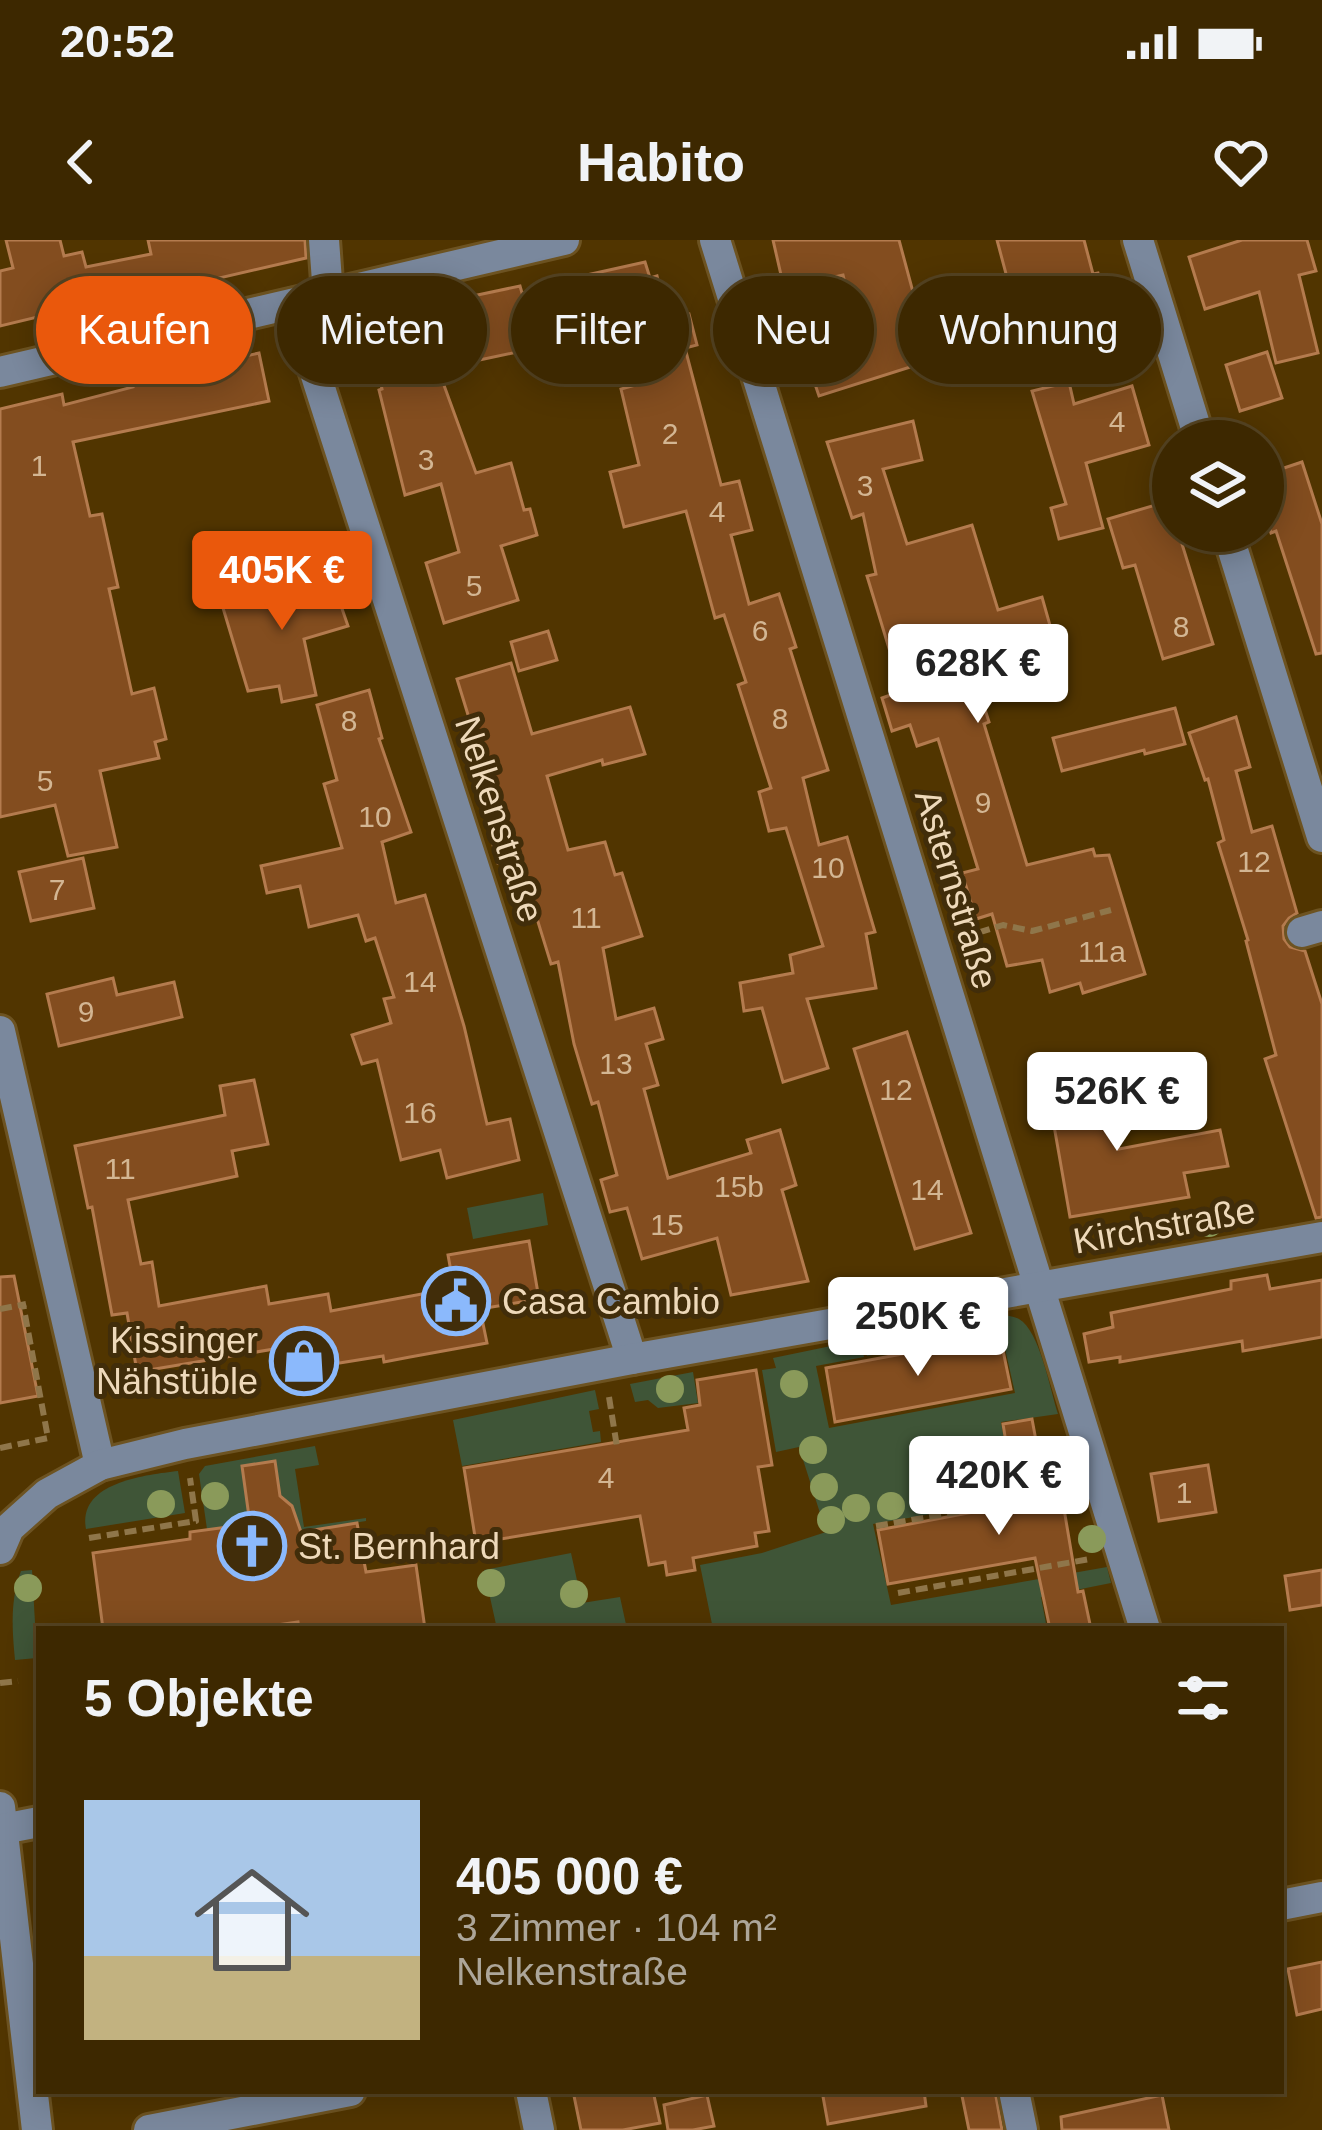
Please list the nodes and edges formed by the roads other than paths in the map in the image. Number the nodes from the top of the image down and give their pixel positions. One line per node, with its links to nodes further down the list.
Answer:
1 (324, 240): 5 (street)
2 (564, 240): 6 (street)
3 (715, 240): 15 (street, Asternstraße)
4 (1138, 240): 10 (street)
5 (327, 276)
6 (410, 276)
7 (277, 307): 8 (street)
8 (0, 372)
9 (317, 384): 16 (street, Nelkenstraße)
10 (1194, 420)
11 (1234, 552): 12 (street)
12 (1322, 837)
13 (0, 1031): 17 (street)
14 (1322, 1237): 15 (street, Kirchstraße)
15 (1040, 1286): 16 (street, Kirchstraße); 19 (street, Asternstraße)
16 (618, 1361): 17 (street, Kirchstraße)
17 (100, 1465): 18 (street, Kirchstraße)
18 (3, 1534)
19 (1144, 1626)
20 (1, 1818): 21 (street); 22 (street)
21 (36, 1822)
22 (4, 1880): 28 (street)
23 (1322, 1897): 24 (street)
24 (1284, 1903)
25 (335, 2094): 29 (street)
26 (532, 2094): 30 (street)
27 (1015, 2094): 31 (street)
28 (37, 2130)
29 (149, 2130)
30 (539, 2130)
31 (1022, 2130)

